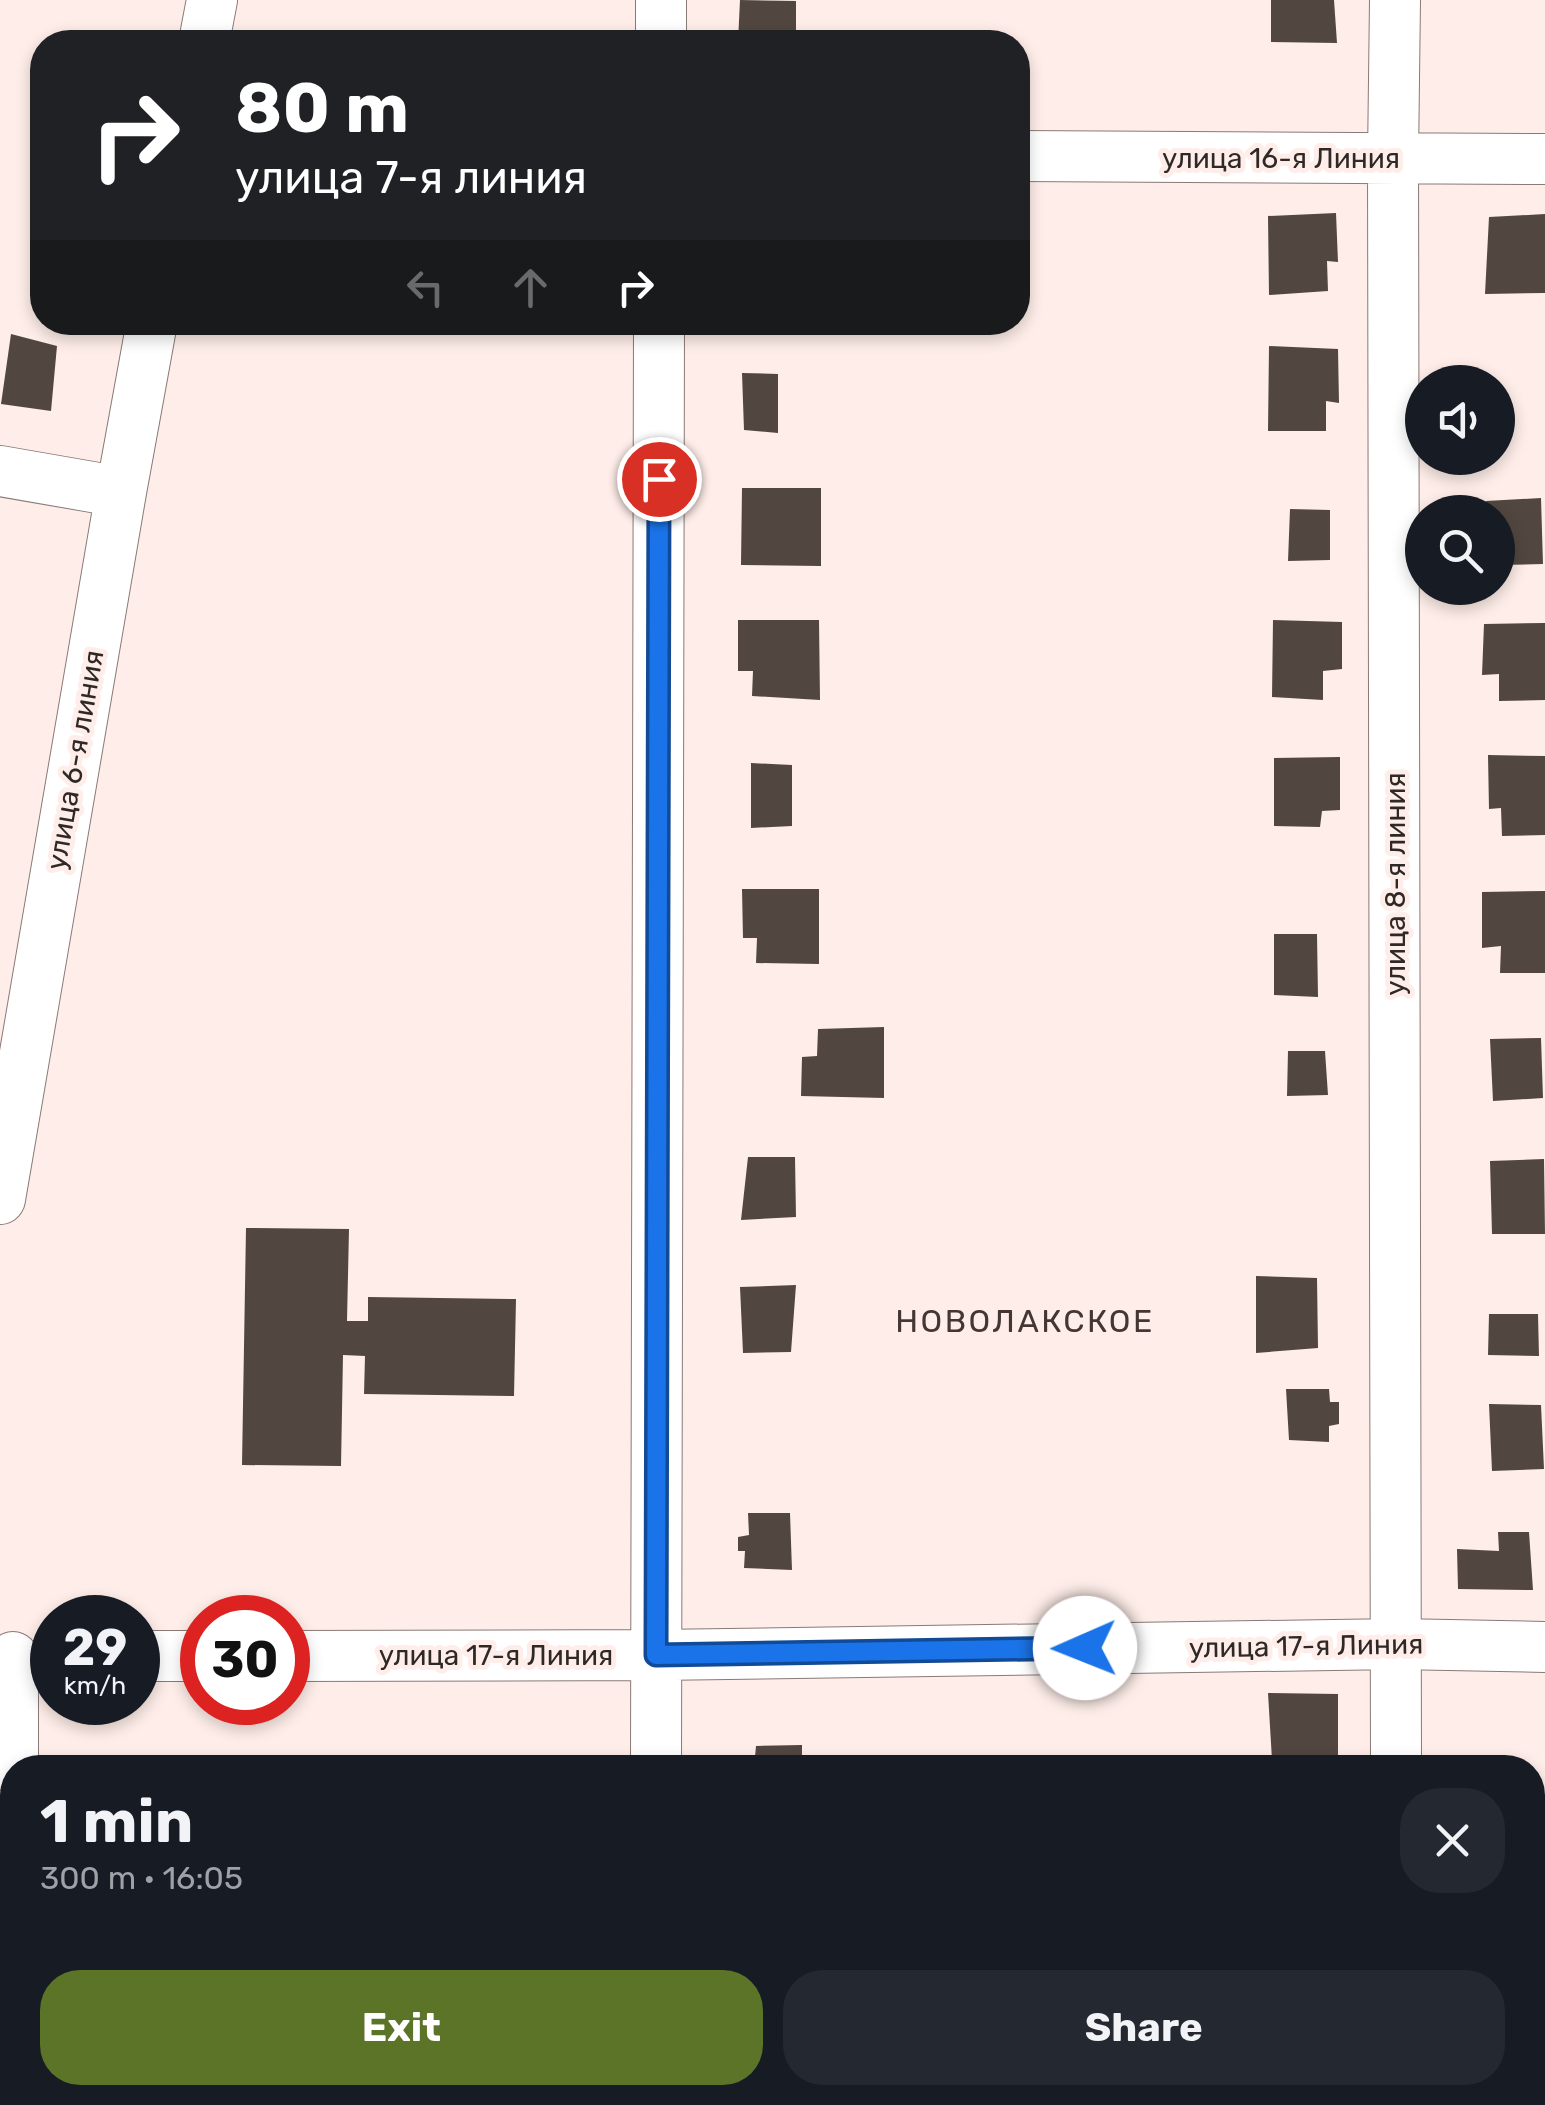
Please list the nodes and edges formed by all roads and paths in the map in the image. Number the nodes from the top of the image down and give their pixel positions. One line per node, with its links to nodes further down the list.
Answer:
1 (212, 0): 4 (street)
2 (661, 0): 5 (street)
3 (1395, 0): 7 (street, улица 8-я линия)
4 (206, 30)
5 (660, 30)
6 (1030, 156): 7 (street, улица 16-я Линия)
7 (1393, 159): 8 (street, улица 16-я Линия); 14 (street, улица 8-я линия)
8 (1545, 159)
9 (150, 335): 12 (street, улица 6-я линия)
10 (659, 335): 16 (street)
11 (0, 471): 12 (street)
12 (121, 492): 13 (street, улица 6-я линия)
13 (0, 1199)
14 (1397, 1644): 15 (street, улица 17-я Линия); 16 (street, улица 17-я Линия); 21 (street, улица 8-я линия)
15 (1545, 1647)
16 (656, 1655): 18 (street, улица 17-я Линия); 20 (street)
17 (22, 1656): 19 (street)
18 (310, 1656)
19 (14, 1755)
20 (656, 1755)
21 (1396, 1755)

